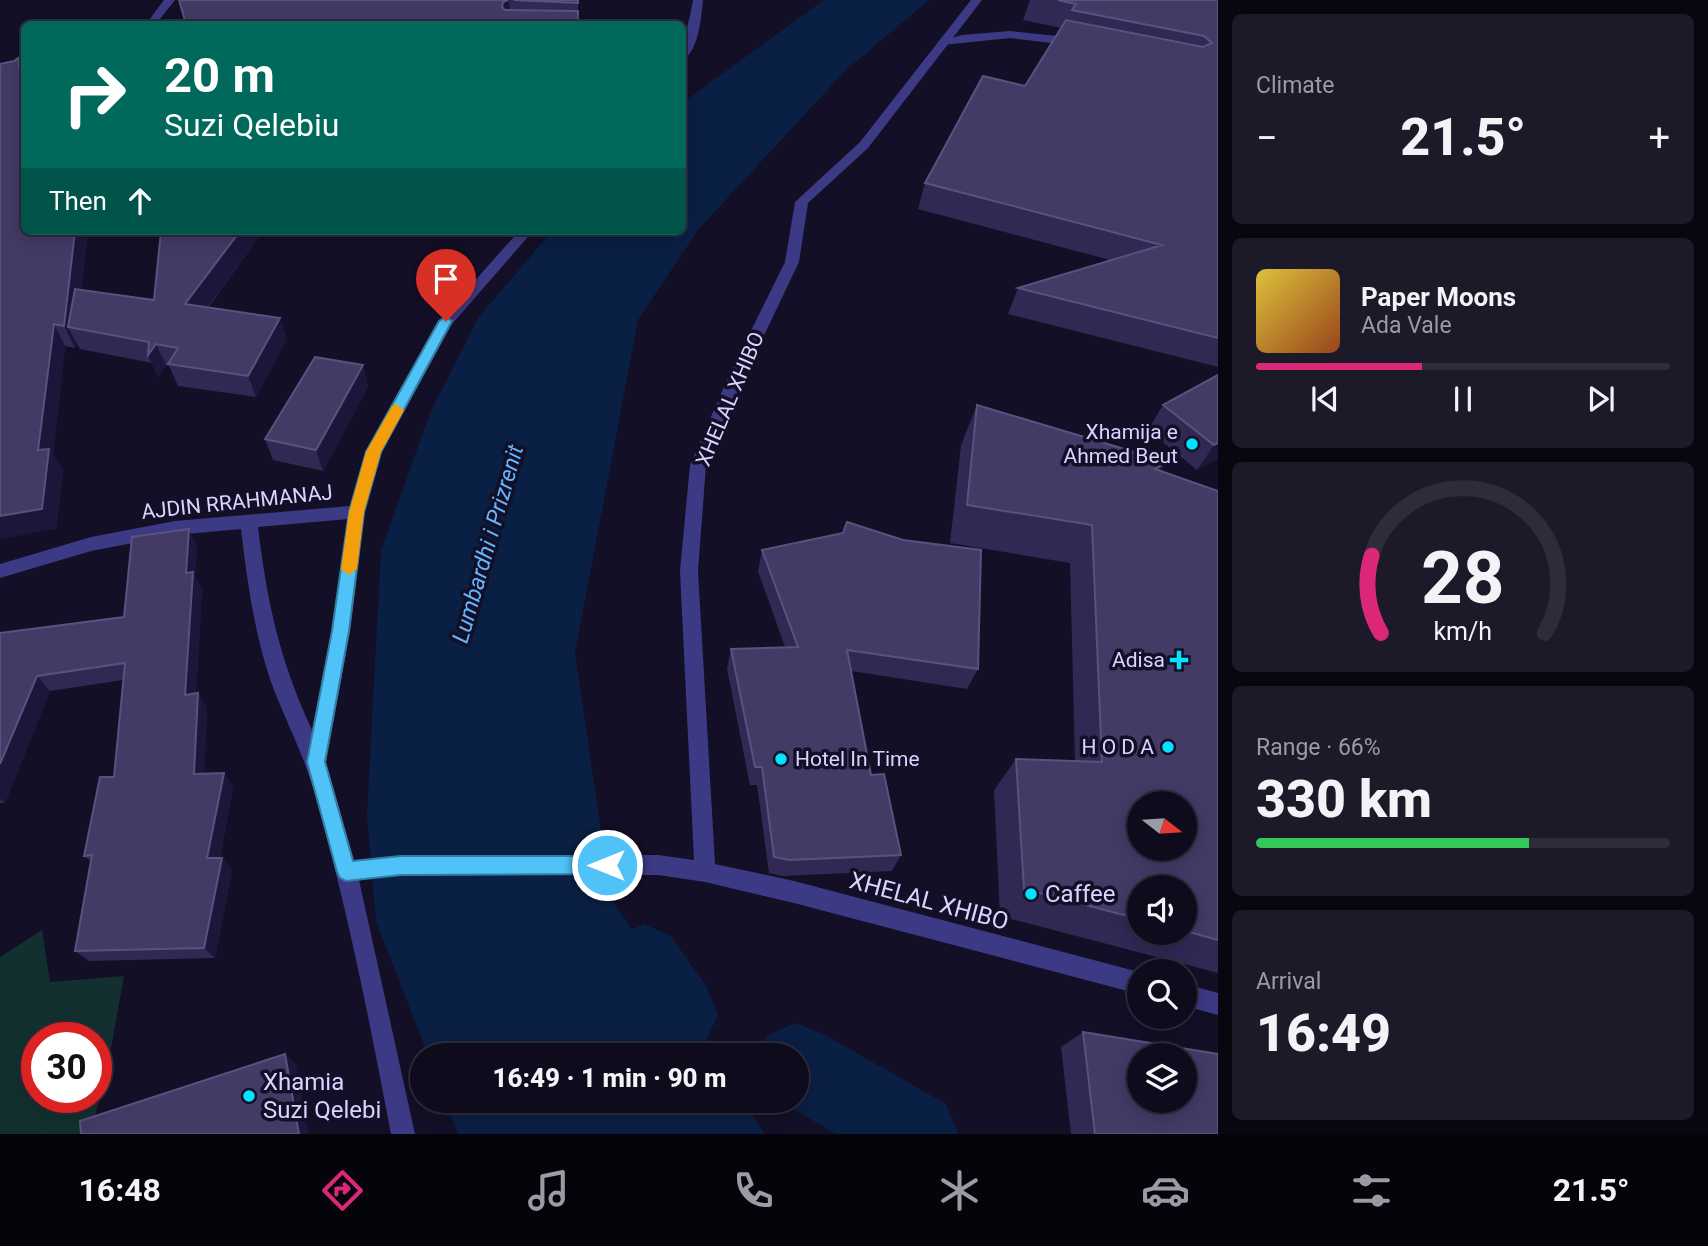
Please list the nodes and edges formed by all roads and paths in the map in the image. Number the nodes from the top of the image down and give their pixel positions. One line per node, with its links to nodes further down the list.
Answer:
1 (170, 0): 4 (street)
2 (698, 0): 5 (street)
3 (977, 0): 6 (street, XHELAL XHIBO)
4 (153, 21)
5 (688, 30)
6 (943, 41): 7 (street); 14 (street, XHELAL XHIBO)
7 (1086, 45)
8 (522, 235): 9 (street)
9 (357, 512): 10 (street, AJDIN RRAHMANAJ); 12 (street)
10 (249, 521): 11 (street, AJDIN RRAHMANAJ); 12 (street)
11 (0, 571)
12 (316, 762): 13 (street)
13 (346, 872): 14 (street, XHELAL XHIBO); 18 (street)
14 (705, 872): 15 (street, XHELAL XHIBO)
15 (1127, 980)
16 (1197, 998): 17 (street)
17 (1218, 1004)
18 (403, 1134)

